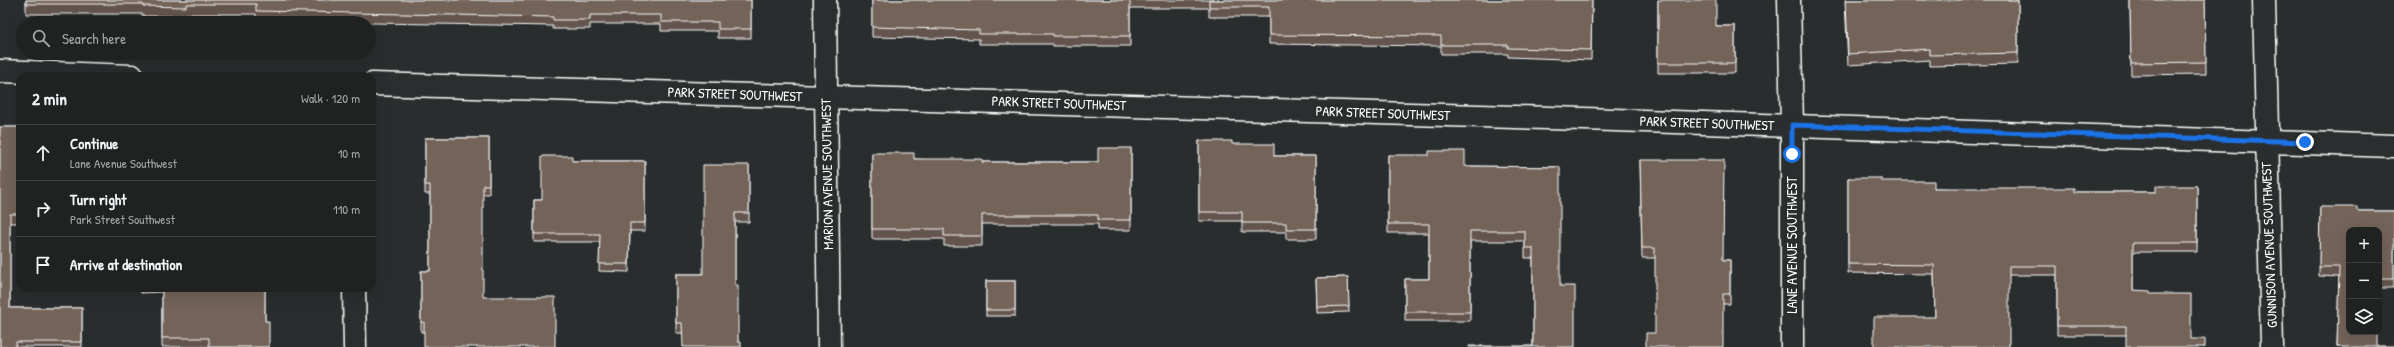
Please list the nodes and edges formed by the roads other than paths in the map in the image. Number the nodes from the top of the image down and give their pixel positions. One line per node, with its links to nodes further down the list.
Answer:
1 (825, 0): 7 (street, MARION AVENUE SOUTHWEST)
2 (1789, 0): 8 (street, LANE AVENUE SOUTHWEST)
3 (2264, 0): 9 (street, GUNNISON AVENUE SOUTHWEST)
4 (0, 71): 5 (street)
5 (26, 72)
6 (376, 84): 7 (street, PARK STREET SOUTHWEST)
7 (826, 97): 8 (street, PARK STREET SOUTHWEST); 13 (street, MARION AVENUE SOUTHWEST)
8 (1792, 125): 9 (street, PARK STREET SOUTHWEST); 14 (street, LANE AVENUE SOUTHWEST)
9 (2266, 140): 10 (street, PARK STREET SOUTHWEST); 15 (street, GUNNISON AVENUE SOUTHWEST)
10 (2394, 146)
11 (354, 292): 12 (street)
12 (355, 347)
13 (829, 347)
14 (1792, 347)
15 (2272, 347)

